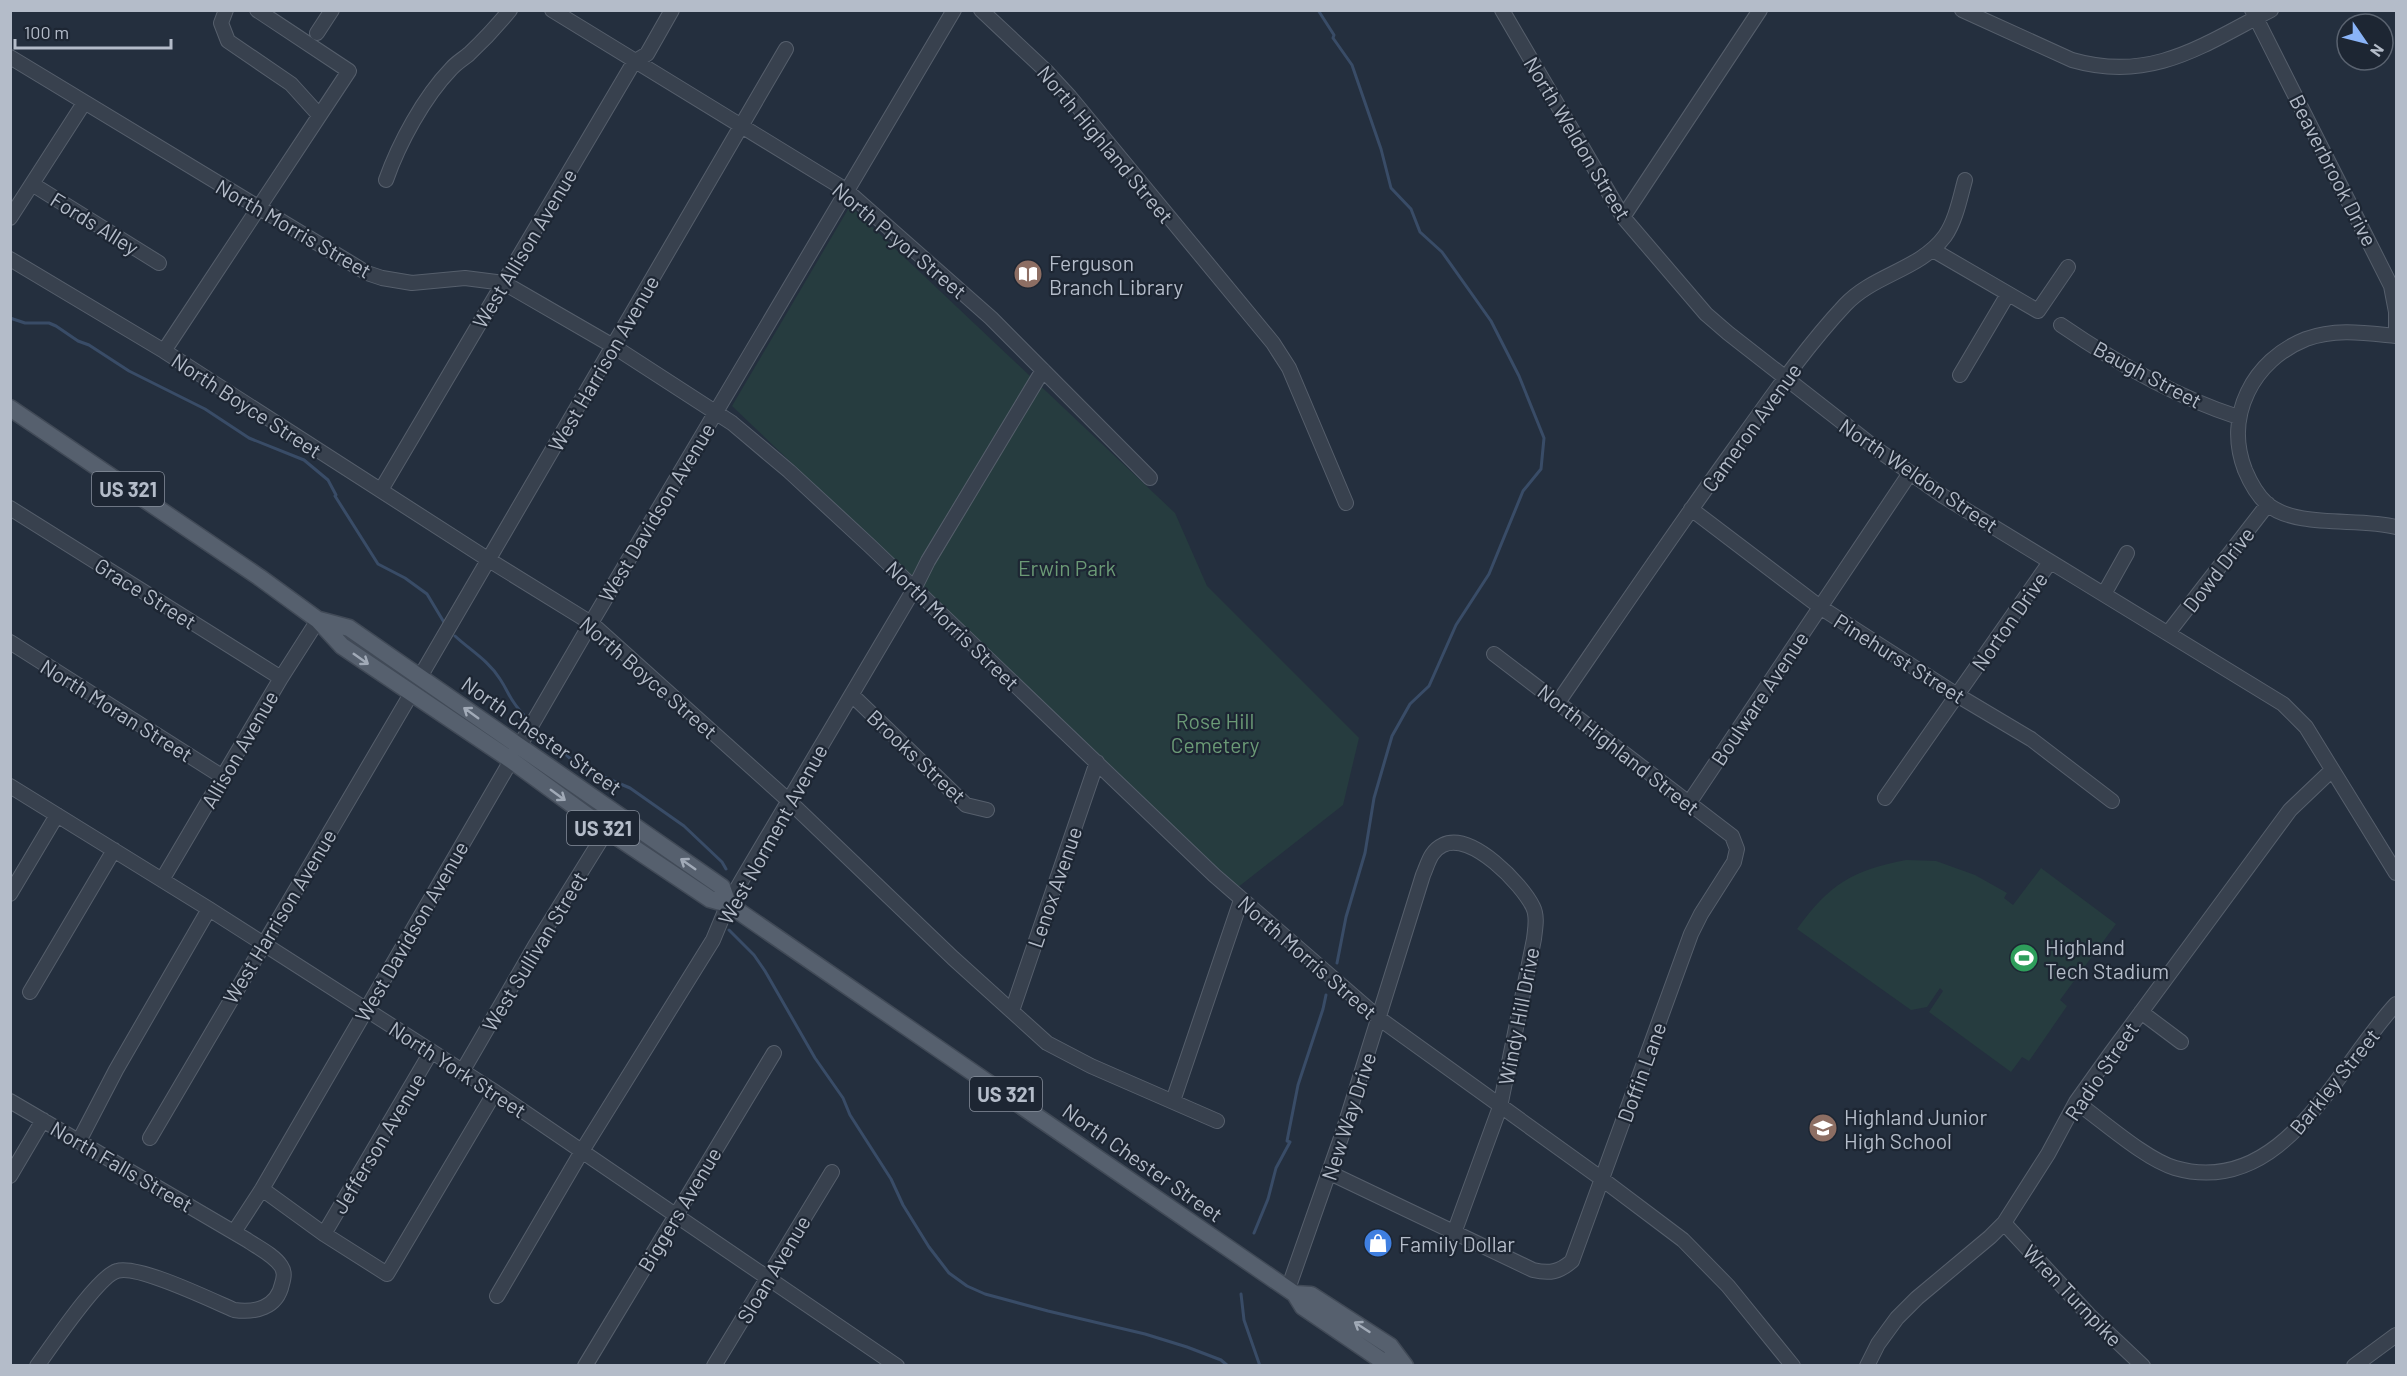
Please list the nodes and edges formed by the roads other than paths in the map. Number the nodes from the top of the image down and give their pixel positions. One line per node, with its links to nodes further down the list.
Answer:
1 (226, 10): 20 (street)
2 (257, 10): 20 (street)
3 (332, 10): 15 (street)
4 (510, 10): 22 (street)
5 (552, 10): 18 (street, North Pryor Street)
6 (672, 10): 18 (street, West Allison Avenue)
7 (954, 10): 25 (street, West Davidson Avenue)
8 (981, 10): 48 (street, North Highland Street)
9 (1502, 10): 27 (street, North Weldon Street)
10 (1760, 10): 27 (street)
11 (1962, 10): 14 (street)
12 (2271, 10): 13 (street)
13 (2254, 14): 14 (street); 36 (street, Beaverbrook Drive)
14 (1987, 16)
15 (317, 33)
16 (786, 50): 21 (street, West Harrison Avenue)
17 (10, 57): 19 (street, North Morris Street)
18 (634, 62): 21 (street, North Pryor Street); 33 (street, West Allison Avenue)
19 (84, 103): 24 (street); 26 (street, North Morris Street)
20 (320, 115): 26 (street)
21 (740, 127): 25 (street, North Pryor Street); 37 (street, West Harrison Avenue)
22 (386, 180)
23 (1965, 180): 29 (street, Cameron Avenue)
24 (32, 184): 28 (street); 31 (street, Fords Alley)
25 (846, 190): 39 (street, North Pryor Street); 43 (street, West Davidson Avenue)
26 (258, 207): 33 (street, North Morris Street); 38 (street)
27 (1623, 217): 41 (street, North Weldon Street)
28 (10, 218)
29 (1933, 250): 34 (street); 41 (street, Cameron Avenue)
30 (10, 259): 38 (street, North Boyce Street)
31 (159, 263)
32 (2068, 267): 34 (street)
33 (504, 282): 37 (street, North Morris Street); 47 (street, West Allison Avenue)
34 (2008, 294): 40 (street)
35 (2061, 325): 44 (street, Baugh Street)
36 (2396, 336): 44 (street)
37 (613, 346): 43 (street, North Morris Street); 54 (street, West Harrison Avenue)
38 (164, 351): 47 (street, North Boyce Street)
39 (1043, 370): 46 (street, North Pryor Street); 56 (street, West Norment Avenue)
40 (1960, 375)
41 (1785, 378): 45 (street, North Weldon Street); 51 (street, Cameron Avenue)
42 (10, 408): 59 (main road, North Chester Street / US 321)
43 (715, 412): 56 (street, North Morris Street); 60 (street, West Davidson Avenue)
44 (2238, 417): 49 (street)
45 (1910, 472): 55 (street, North Weldon Street); 58 (street, Boulware Avenue)
46 (1150, 478)
47 (381, 490): 54 (street, North Boyce Street)
48 (1346, 503)
49 (2268, 504): 52 (street); 61 (street, Dowd Drive)
50 (10, 507): 65 (street, Grace Street)
51 (1691, 509): 58 (street, Pinehurst Street); 69 (street, Cameron Avenue)
52 (2397, 527)
53 (2127, 553): 57 (street)
54 (489, 560): 60 (street, North Boyce Street); 64 (street, West Harrison Avenue)
55 (2050, 562): 57 (street, North Weldon Street); 68 (street, Norton Drive)
56 (914, 589): 67 (street, West Norment Avenue); 71 (street, North Morris Street)
57 (2104, 594): 61 (street, North Weldon Street)
58 (1820, 607): 68 (street, Pinehurst Street); 78 (street, Boulware Avenue)
59 (318, 620): 64 (main road, North Chester Street / US 321); 65 (street, Allison Avenue); 66 (main road, North Chester Street / US 321, one-way to 66)
60 (591, 623): 70 (street, West Davidson Avenue); 76 (street, North Boyce Street)
61 (2168, 633): 72 (street, North Weldon Street)
62 (10, 642): 73 (street, North Moran Street)
63 (1494, 654): 69 (street, North Highland Street)
64 (420, 677): 70 (main road, North Chester Street / US 321, one-way to 64)
65 (281, 678): 73 (street, Allison Avenue)
66 (411, 694): 70 (main road, North Chester Street / US 321); 91 (street, West Harrison Avenue)
67 (852, 695): 76 (street, West Norment Avenue); 79 (street, Brooks Street)
68 (1957, 695): 75 (street, Norton Drive); 77 (street, Pinehurst Street)
69 (1559, 701): 78 (street, North Highland Street)
70 (515, 754): 81 (main road, North Chester Street / US 321, one-way to 81); 89 (main road, North Chester Street / US 321, one-way to 70); 94 (street, West Davidson Avenue)
71 (1097, 762): 88 (street, North Morris Street); 95 (street, Lenox Avenue)
72 (2332, 770): 85 (street, North Weldon Street); 96 (street, Radio Street)
73 (223, 777): 86 (street, Allison Avenue)
74 (10, 786): 80 (street, North York Street)
75 (1885, 798)
76 (789, 801): 89 (street, West Norment Avenue); 95 (street, North Boyce Street)
77 (2112, 801)
78 (1689, 803): 83 (street, North Highland Street)
79 (987, 810)
80 (57, 815): 84 (street, North York Street); 87 (street)
81 (607, 830): 89 (main road, North Chester Street / US 321); 101 (street, West Sullivan Street)
82 (1444, 844): 97 (street, New Way Drive); 106 (street, Windy Hill Drive)
83 (1737, 849): 115 (street, Doffin Lane)
84 (114, 850): 86 (street, North York Street); 92 (street)
85 (2397, 873)
86 (162, 880): 90 (street, North York Street)
87 (10, 894)
88 (1241, 900): 97 (street, North Morris Street); 104 (street)
89 (728, 904): 111 (street, West Norment Avenue); 123 (main road, North Chester Street / US 321)
90 (209, 909): 91 (street, North York Street); 110 (street)
91 (263, 943): 94 (street, North York Street); 109 (street, West Harrison Avenue)
92 (30, 992)
93 (2397, 1004): 105 (street, Barkley Street)
94 (366, 1008): 99 (street, North York Street); 116 (street, West Davidson Avenue)
95 (1012, 1011): 104 (street, North Boyce Street)
96 (2141, 1012): 98 (street); 105 (street, Radio Street)
97 (1380, 1019): 106 (street, North Morris Street); 113 (street, New Way Drive)
98 (2181, 1042)
99 (432, 1052): 101 (street, North York Street); 121 (street, Jefferson Avenue)
100 (774, 1053): 117 (street, Biggers Avenue)
101 (462, 1072): 102 (street, North York Street)
102 (495, 1092): 111 (street, North York Street); 121 (street)
103 (10, 1101): 107 (street, North Falls Street)
104 (1173, 1101): 108 (street, North Boyce Street)
105 (2076, 1102): 118 (street, Radio Street)
106 (1500, 1107): 115 (street, North Morris Street); 120 (street, Windy Hill Drive)
107 (43, 1120): 110 (street, North Falls Street); 114 (street)
108 (1217, 1121)
109 (150, 1138)
110 (79, 1141): 119 (street, North Falls Street)
111 (582, 1151): 117 (street, North York Street); 124 (street, West Norment Avenue)
112 (832, 1172): 122 (street, Sloan Avenue)
113 (1330, 1173): 120 (street); 123 (street, New Way Drive)
114 (10, 1176)
115 (1602, 1179): 120 (street, Doffin Lane); 131 (street, North Morris Street)
116 (262, 1189): 119 (street, West Davidson Avenue); 121 (street)
117 (676, 1214): 122 (street, North York Street); 127 (street, Biggers Avenue)
118 (2004, 1223): 132 (street, Radio Street); 133 (street, Wren Turnpike)
119 (234, 1232): 126 (street, North Falls Street)
120 (1454, 1233)
121 (324, 1234)
122 (768, 1276): 128 (street, Sloan Avenue); 129 (street, North York Street)
123 (1292, 1292): 130 (main road, North Chester Street / US 321)
124 (497, 1296)
125 (2397, 1335): 134 (street)
126 (37, 1365)
127 (585, 1365)
128 (714, 1365)
129 (897, 1365)
130 (1403, 1365)
131 (1793, 1365)
132 (1867, 1365)
133 (2143, 1365)
134 (2354, 1365)

